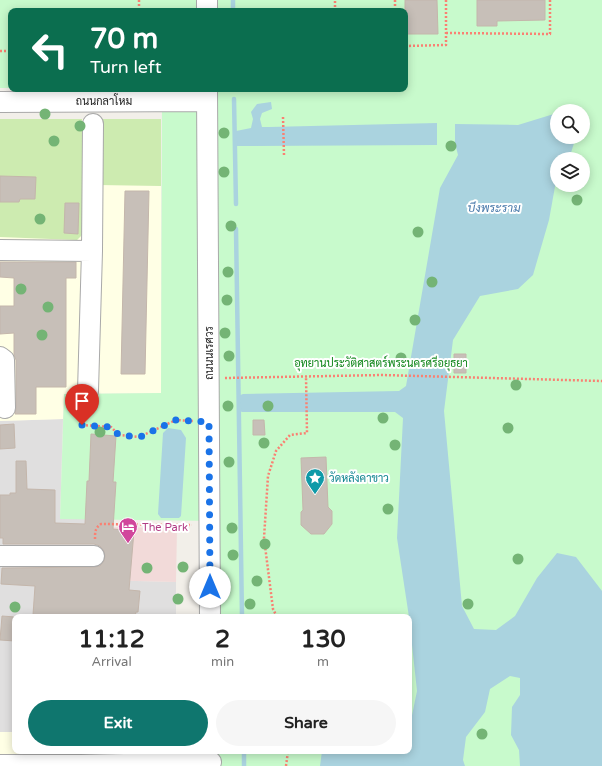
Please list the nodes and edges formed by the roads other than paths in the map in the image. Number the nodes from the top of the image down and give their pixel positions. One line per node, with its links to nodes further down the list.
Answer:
1 (207, 95): 2 (street, ถนนกลาโหม); 11 (street, ถนนนเรศวร)
2 (0, 102)
3 (93, 124): 5 (street)
4 (0, 250): 5 (street)
5 (92, 251): 7 (street)
6 (0, 357): 8 (street)
7 (88, 391)
8 (5, 408)
9 (0, 556): 10 (street)
10 (94, 556)
11 (210, 614)
12 (211, 760): 15 (street)
13 (4, 765): 14 (street)
14 (81, 765): 15 (street)
15 (137, 765)

